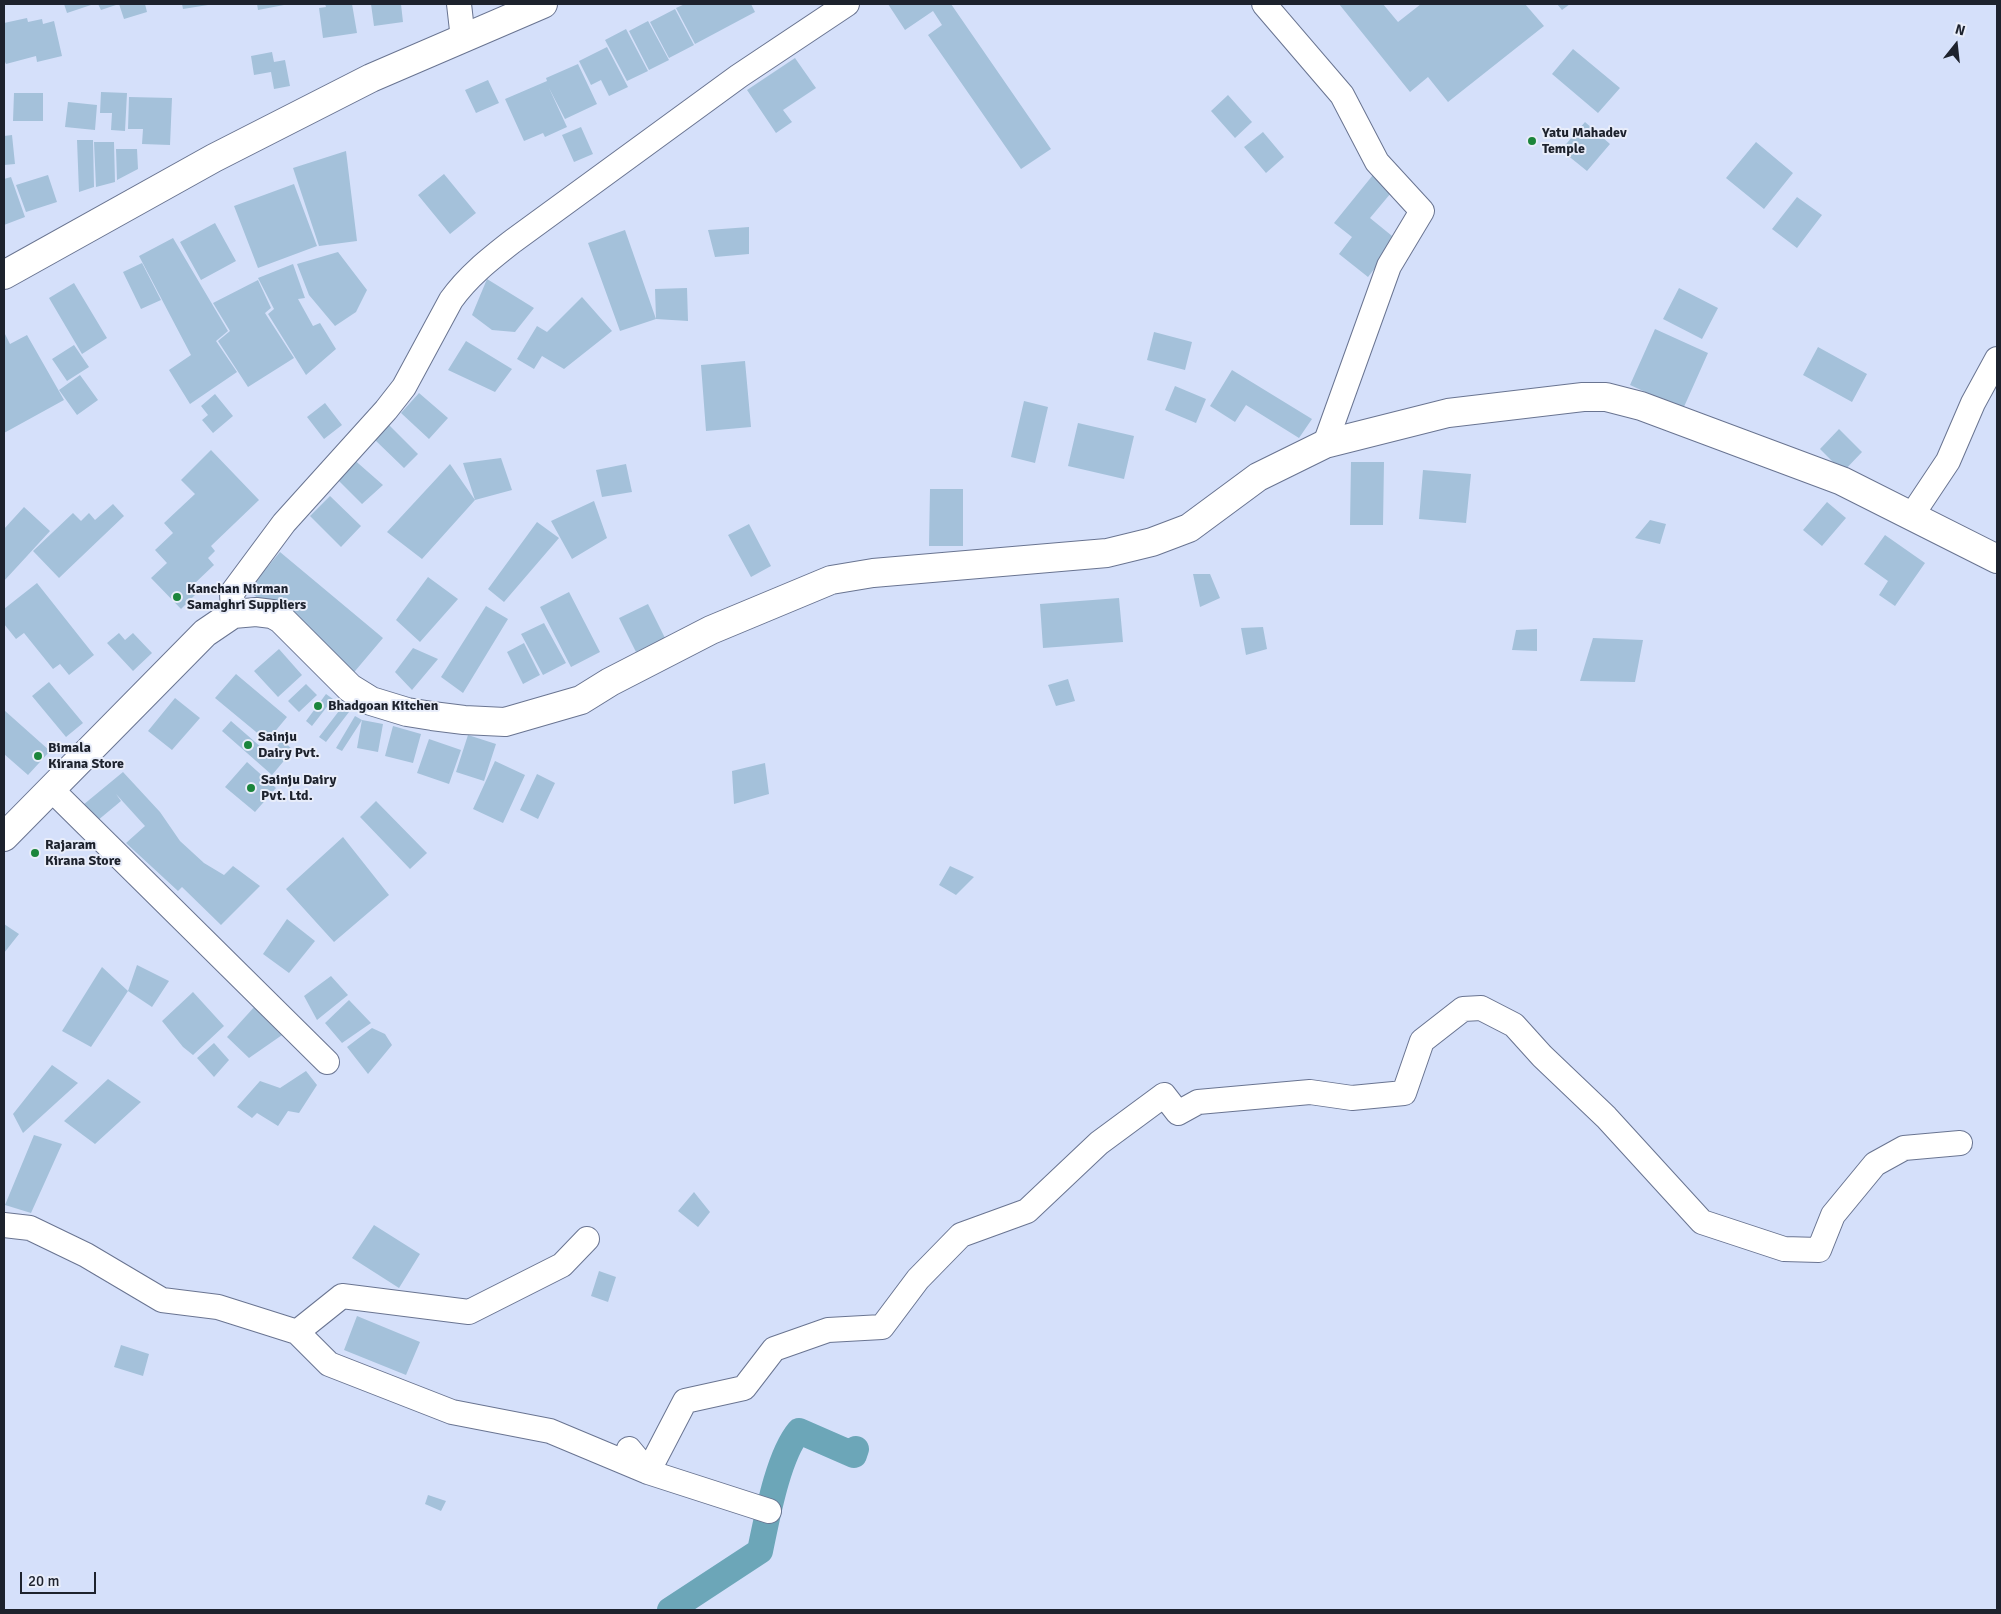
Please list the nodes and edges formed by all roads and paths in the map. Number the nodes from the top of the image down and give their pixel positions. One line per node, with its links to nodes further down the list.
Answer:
1 (459, 4): 5 (street)
2 (543, 4): 5 (main road)
3 (847, 4): 11 (street)
4 (1264, 4): 8 (street)
5 (463, 39): 6 (main road)
6 (4, 275)
7 (1997, 359): 9 (street)
8 (1325, 444): 9 (main road); 11 (main road)
9 (1912, 515): 10 (main road)
10 (1997, 559)
11 (233, 614): 12 (main road)
12 (51, 789): 13 (main road); 14 (street)
13 (4, 837)
14 (327, 1062)
15 (1960, 1142): 20 (street)
16 (4, 1225): 18 (street)
17 (587, 1239): 18 (street)
18 (298, 1332): 20 (street)
19 (629, 1449): 20 (street)
20 (648, 1472): 21 (street)
21 (769, 1511)

